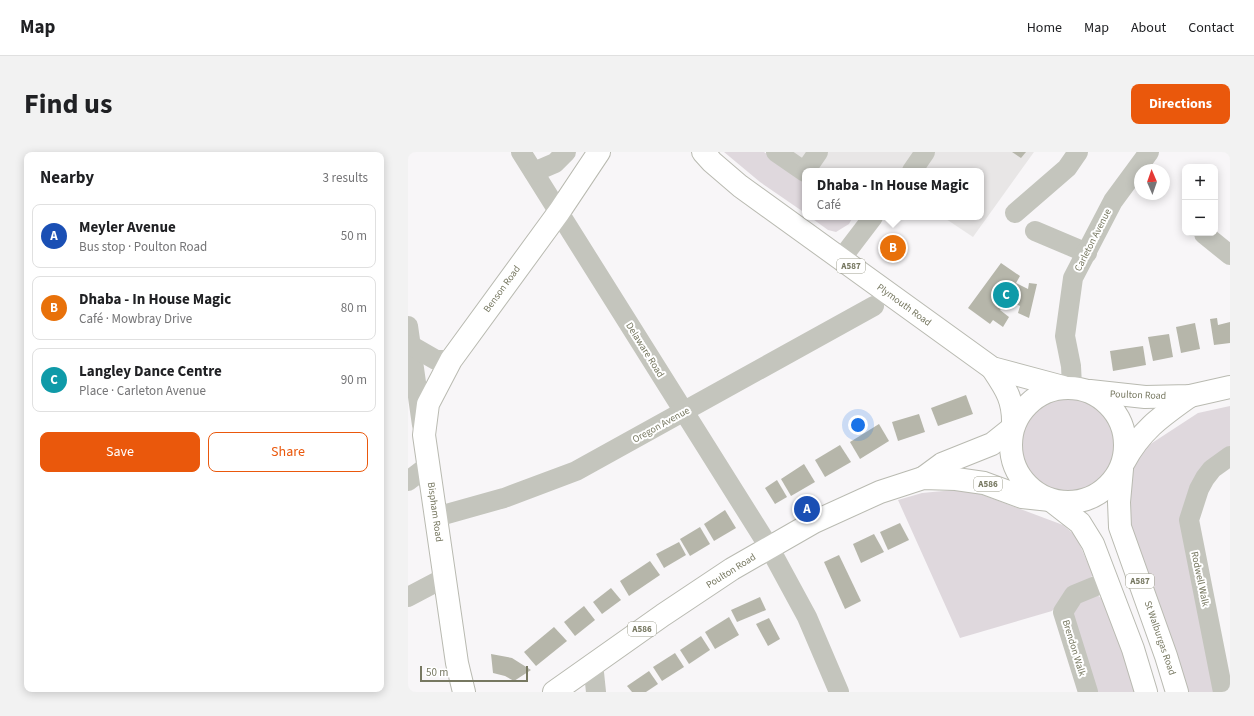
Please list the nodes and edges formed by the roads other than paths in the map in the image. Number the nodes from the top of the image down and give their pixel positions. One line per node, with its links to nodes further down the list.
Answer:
1 (521, 152): 11 (street, Delaware Road)
2 (566, 152): 11 (street)
3 (599, 152): 12 (main road, Benson Road)
4 (702, 152): 19 (main road, Plymouth Road / A587)
5 (818, 152): 9 (street)
6 (1078, 152): 13 (street)
7 (1149, 152): 17 (street, Carleton Avenue)
8 (923, 153): 10 (street)
9 (798, 165)
10 (914, 168)
11 (534, 172): 12 (street, Delaware Road)
12 (559, 212): 22 (main road, Benson Road); 27 (street, Delaware Road)
13 (1015, 213)
14 (871, 220): 19 (street)
15 (1035, 231): 17 (street)
16 (1206, 236): 18 (street)
17 (1087, 253): 25 (street, Carleton Avenue)
18 (1230, 255)
19 (841, 259): 23 (main road, Plymouth Road / A587)
20 (874, 306): 27 (street, Oregon Avenue)
21 (409, 336): 22 (street, Bispham Road); 29 (street, Bispham Road)
22 (451, 360): 29 (main road, Benson Road)
23 (992, 368): 25 (main road, Plymouth Road / A587); 28 (main road, Plymouth Road / A587)
24 (1230, 387): 26 (main road, Poulton Road)
25 (1073, 388): 26 (main road, Poulton Road); 28 (main road); 32 (main road)
26 (1190, 396): 32 (main road, Poulton Road)
27 (684, 412): 36 (street, Oregon Avenue); 37 (street, Delaware Road)
28 (1012, 427): 33 (main road, Poulton Road / A586); 35 (main road)
29 (424, 435): 31 (main road, Bispham Road)
30 (1230, 456): 41 (street, Rodwell Walk)
31 (429, 465): 34 (street); 36 (main road, Bispham Road)
32 (1122, 467): 35 (main road); 49 (main road, St Walburgas Road / A587)
33 (923, 478): 35 (main road, Poulton Road / A586); 37 (main road, Poulton Road / A586)
34 (408, 481)
35 (1052, 501): 39 (main road, A587)
36 (436, 517): 38 (main road, Bispham Road)
37 (770, 547): 42 (main road, Poulton Road / A586); 46 (street, Delaware Road)
38 (444, 578): 40 (street); 43 (main road, Bispham Road)
39 (1108, 581): 47 (street, Brendon Walk); 48 (main road, A587)
40 (408, 597)
41 (1222, 647): 50 (street, Rodwell Walk)
42 (593, 663): 44 (main road, Poulton Road / A586); 45 (street)
43 (466, 687)
44 (554, 692)
45 (596, 692)
46 (839, 692)
47 (1088, 692)
48 (1146, 692)
49 (1177, 692)
50 (1223, 692)

